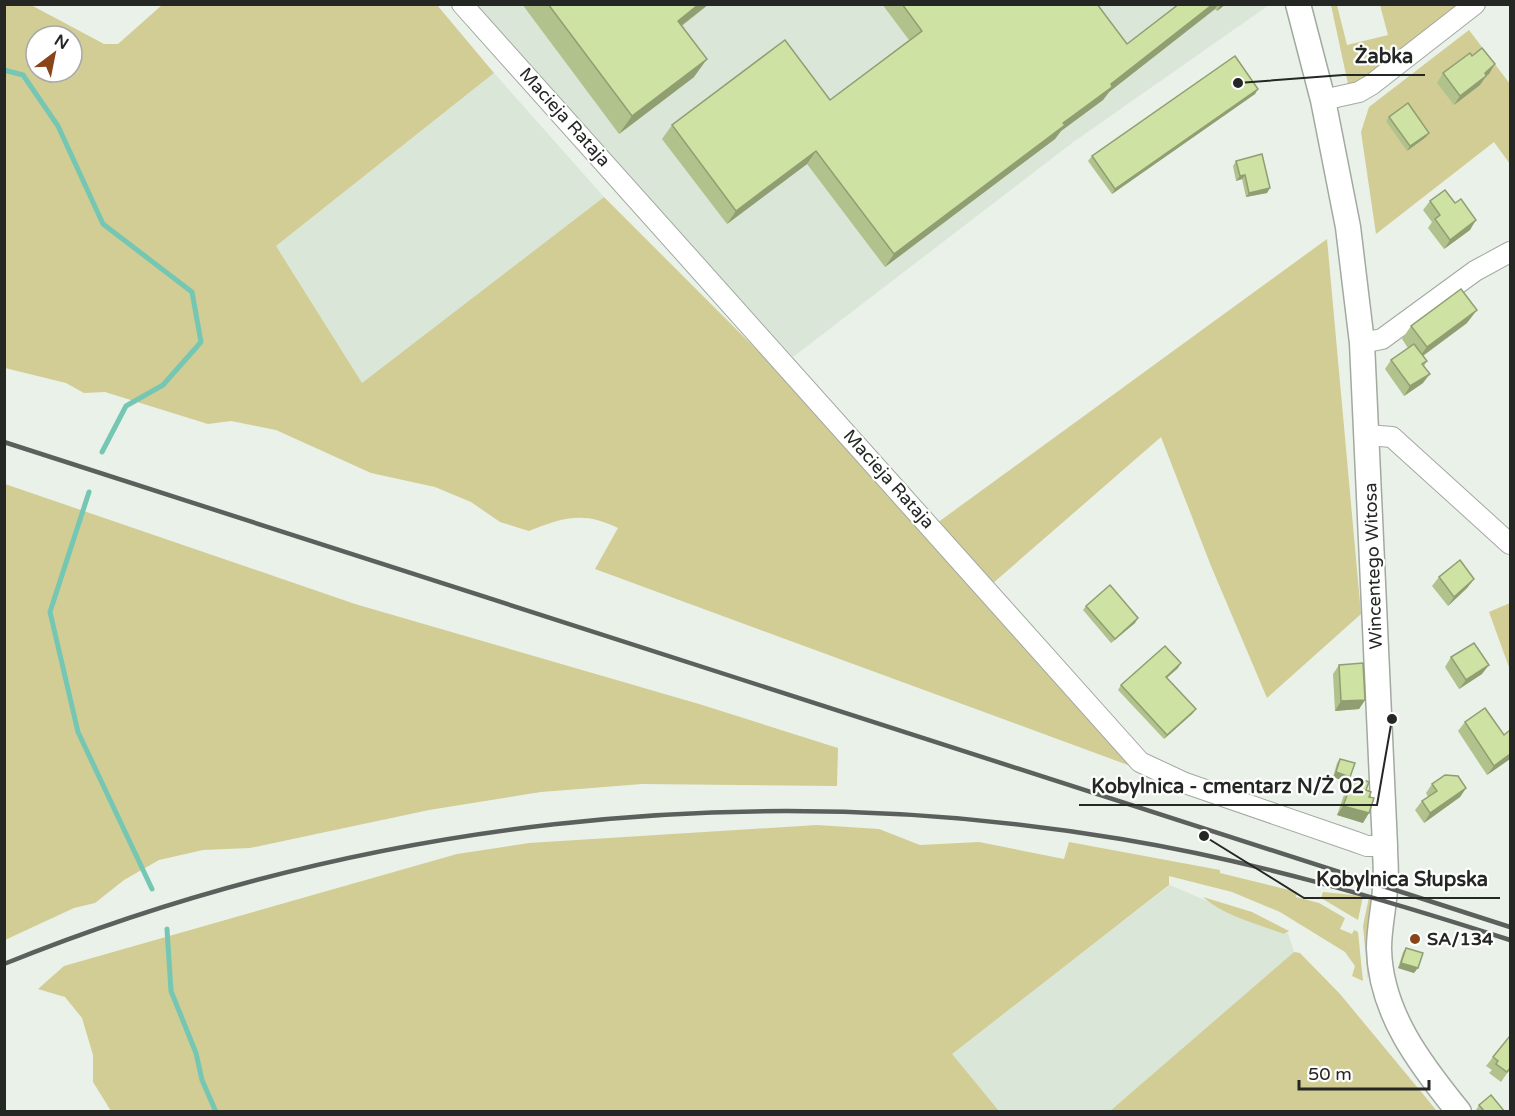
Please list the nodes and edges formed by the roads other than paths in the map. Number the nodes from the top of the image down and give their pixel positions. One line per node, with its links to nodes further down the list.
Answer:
1 (462, 4): 9 (street, Macieja Rataja)
2 (1298, 4): 4 (street, Wincentego Witosa)
3 (1475, 4): 4 (street)
4 (1323, 100): 6 (street, Wincentego Witosa)
5 (1510, 252): 6 (street)
6 (1362, 343): 7 (street, Wincentego Witosa)
7 (1367, 435): 8 (street); 9 (street, Wincentego Witosa)
8 (1510, 544)
9 (1385, 846): 10 (street, Wincentego Witosa)
10 (1459, 1112)

